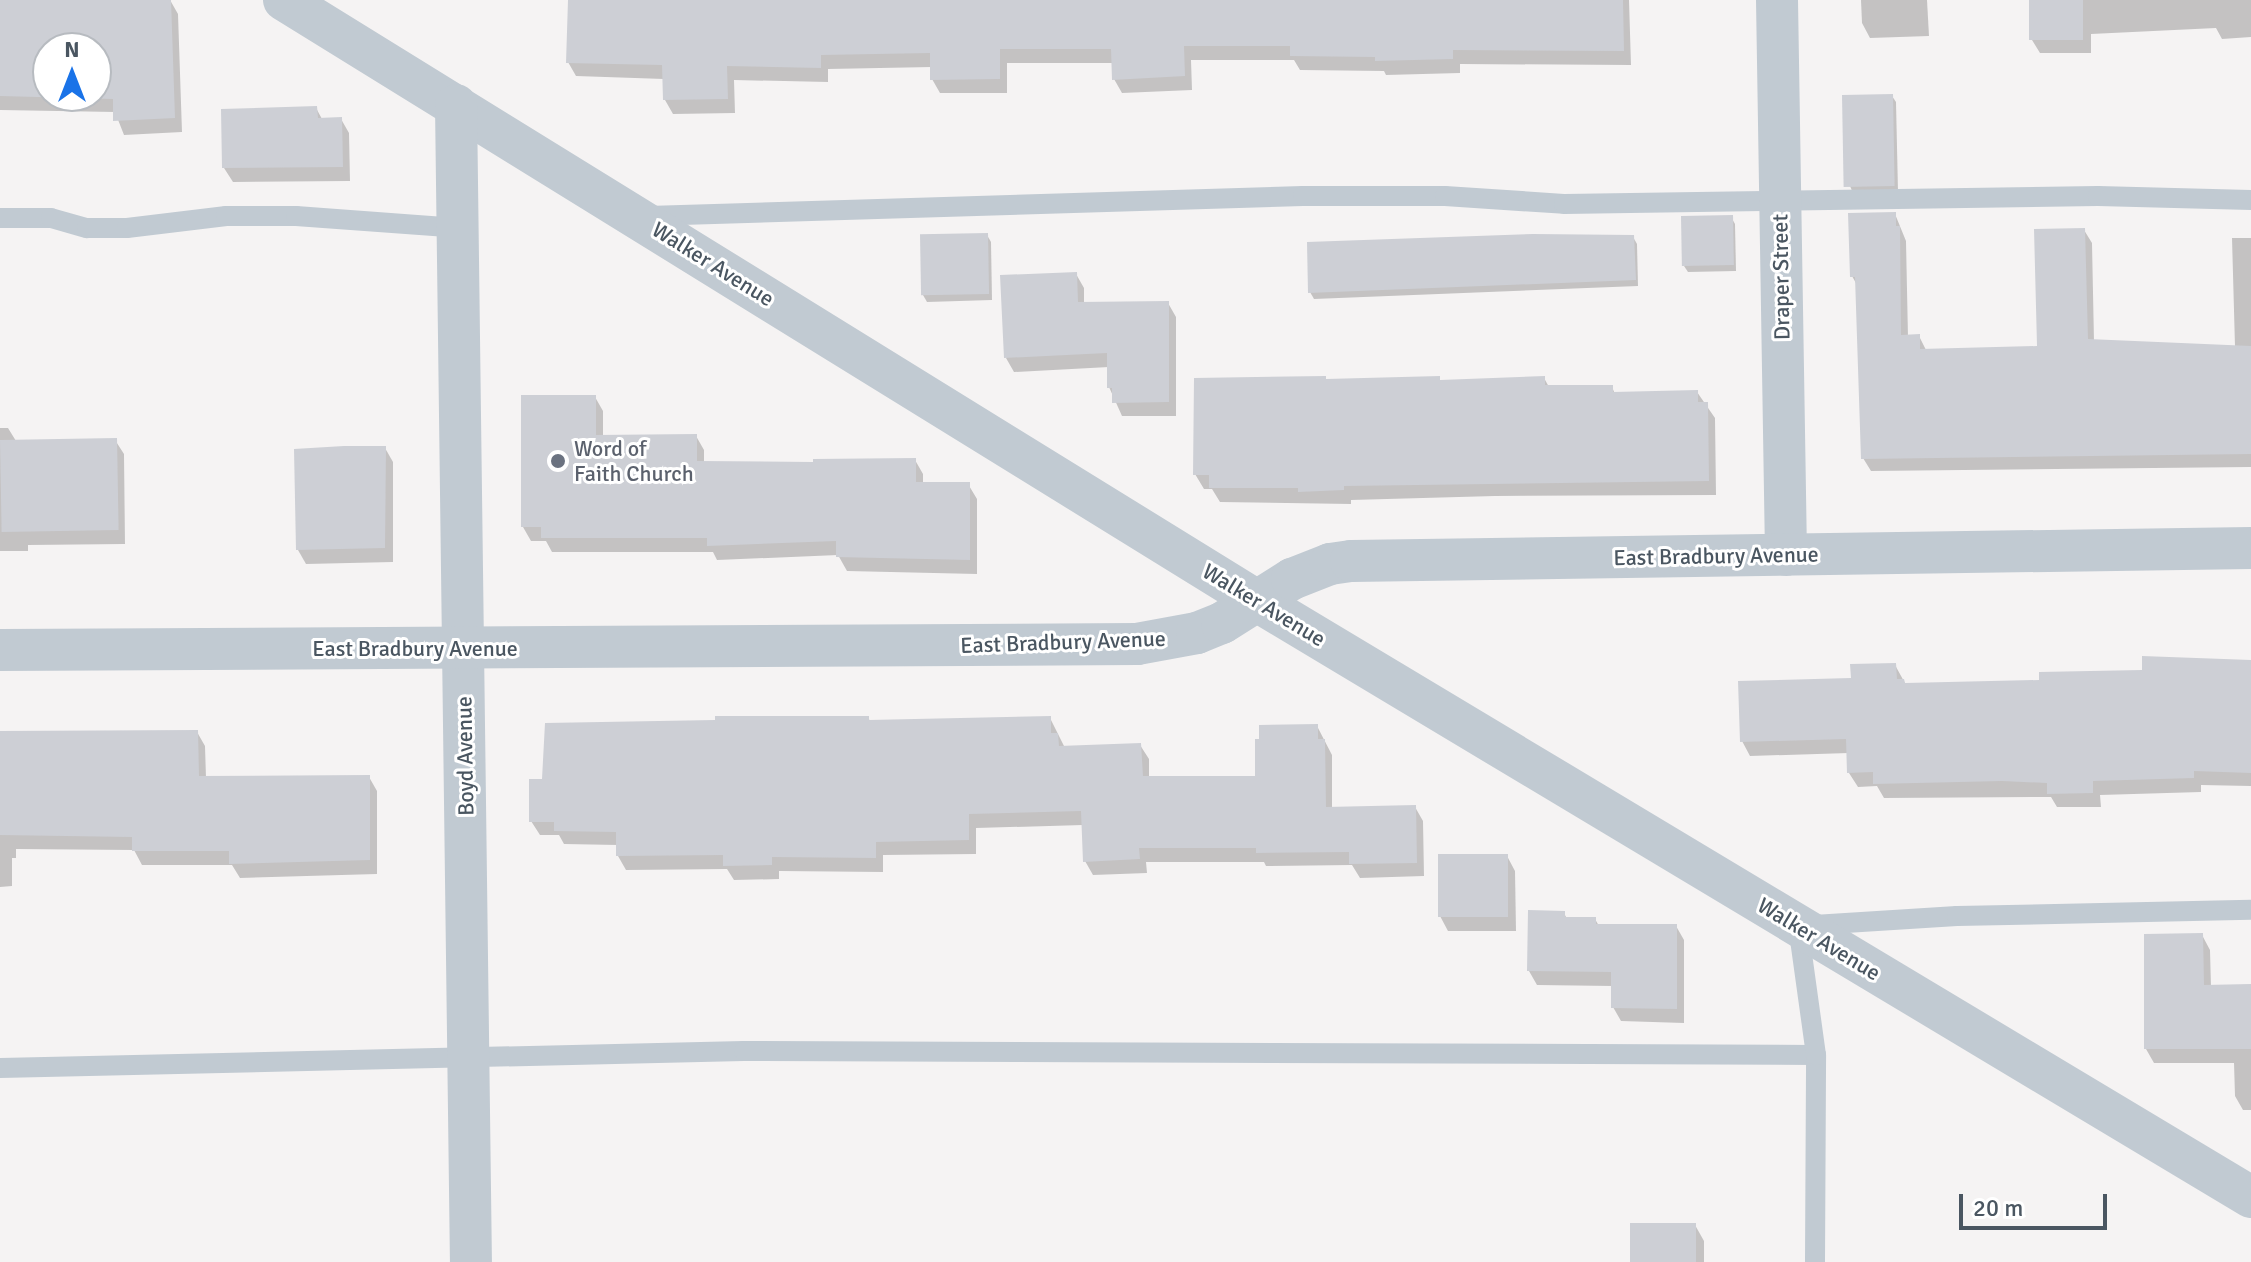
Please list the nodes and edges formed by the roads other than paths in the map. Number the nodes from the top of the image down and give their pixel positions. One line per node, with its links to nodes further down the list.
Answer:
1 (284, 0): 3 (street, Walker Avenue)
2 (1777, 0): 5 (street, Draper Street)
3 (456, 105): 6 (street, Walker Avenue); 8 (street, Boyd Avenue)
4 (2251, 200): 5 (lane)
5 (1779, 201): 6 (lane); 10 (street, Draper Street)
6 (635, 216): 11 (street, Walker Avenue)
7 (0, 218): 8 (lane)
8 (458, 228): 12 (street, Boyd Avenue)
9 (2251, 548): 10 (street, East Bradbury Avenue)
10 (1786, 555): 11 (street, East Bradbury Avenue)
11 (1257, 601): 12 (street, East Bradbury Avenue); 15 (street, Walker Avenue)
12 (464, 649): 13 (street, East Bradbury Avenue); 17 (street, Boyd Avenue)
13 (0, 650)
14 (2251, 910): 15 (lane)
15 (1798, 926): 16 (lane); 19 (street, Walker Avenue)
16 (1816, 1055): 17 (lane); 21 (lane)
17 (469, 1058): 18 (lane); 20 (street, Boyd Avenue)
18 (0, 1068)
19 (2251, 1197)
20 (471, 1262)
21 (1815, 1262)

